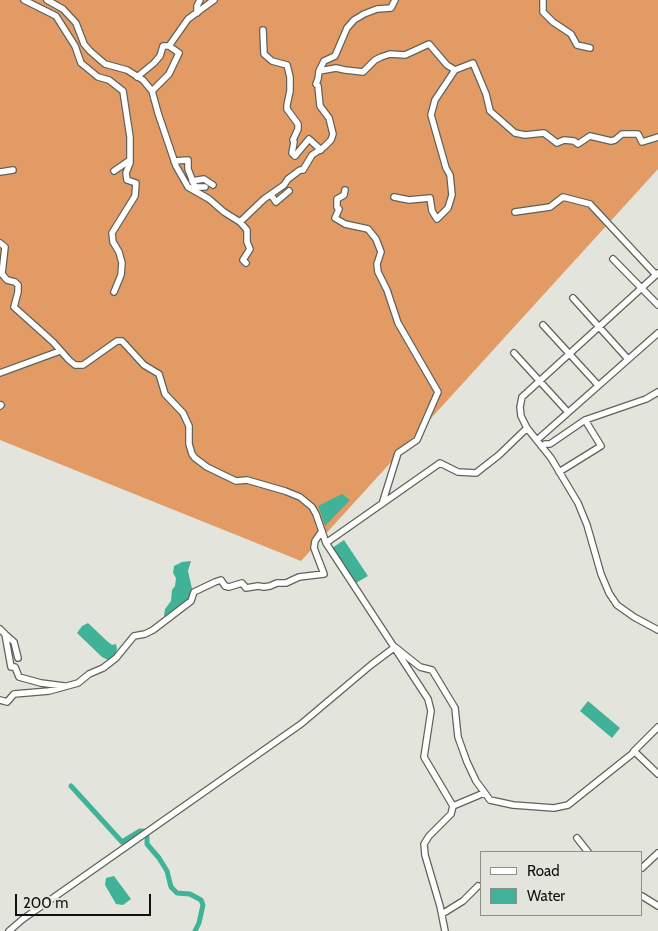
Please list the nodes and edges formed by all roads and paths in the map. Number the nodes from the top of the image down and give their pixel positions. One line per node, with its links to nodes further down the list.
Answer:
1 (24, 0): 17 (street)
2 (48, 0): 13 (street)
3 (200, 0): 7 (street)
4 (214, 0): 7 (street)
5 (395, 0): 11 (street)
6 (543, 0): 10 (street)
7 (197, 13): 9 (street)
8 (263, 30): 16 (street)
9 (168, 46): 13 (street); 14 (street)
10 (590, 48)
11 (319, 70): 12 (street); 16 (street)
12 (455, 70): 15 (street); 28 (street)
13 (137, 77): 14 (street)
14 (152, 91): 18 (street)
15 (658, 137)
16 (321, 150): 27 (street)
17 (130, 160): 20 (street); 36 (street)
18 (174, 161): 22 (street); 30 (street)
19 (13, 170): 21 (street)
20 (114, 171)
21 (0, 172)
22 (192, 181): 23 (street); 24 (street)
23 (213, 184)
24 (205, 187)
25 (345, 190): 56 (street)
26 (288, 191): 27 (street)
27 (271, 195): 30 (street)
28 (394, 197)
29 (515, 212): 34 (street)
30 (240, 222): 33 (street)
31 (0, 243): 42 (street)
32 (613, 259): 35 (street)
33 (246, 263)
34 (657, 274): 35 (street)
35 (642, 288): 38 (street); 40 (street)
36 (114, 292)
37 (573, 298): 40 (street)
38 (658, 305)
39 (544, 325): 44 (street)
40 (599, 327): 44 (street); 45 (street)
41 (658, 333): 53 (street)
42 (60, 351): 46 (street); 57 (street)
43 (514, 353): 47 (street)
44 (570, 354): 47 (street); 48 (street)
45 (627, 358)
46 (0, 373)
47 (540, 381): 50 (street); 52 (street)
48 (597, 384)
49 (658, 392): 51 (street)
50 (566, 410)
51 (586, 420): 54 (street); 55 (street)
52 (527, 428): 53 (street); 56 (street)
53 (537, 440): 54 (street)
54 (542, 447): 55 (street)
55 (559, 472): 60 (street)
56 (383, 501): 58 (street)
57 (322, 532): 58 (street); 64 (street)
58 (326, 543): 62 (street)
59 (0, 629): 61 (street)
60 (658, 630)
61 (6, 635): 63 (street); 64 (street)
62 (395, 647): 69 (street); 70 (street); 79 (street)
63 (18, 658)
64 (69, 686): 65 (street)
65 (0, 700)
66 (658, 727): 67 (street)
67 (634, 751): 68 (street); 69 (street)
68 (658, 774)
69 (484, 793): 70 (street)
70 (453, 806): 78 (street)
71 (577, 838): 72 (street)
72 (587, 851)
73 (658, 853): 74 (street)
74 (643, 867)
75 (478, 886): 78 (street)
76 (643, 897): 77 (street)
77 (658, 906)
78 (442, 914): 80 (street)
79 (9, 931)
80 (445, 931)

